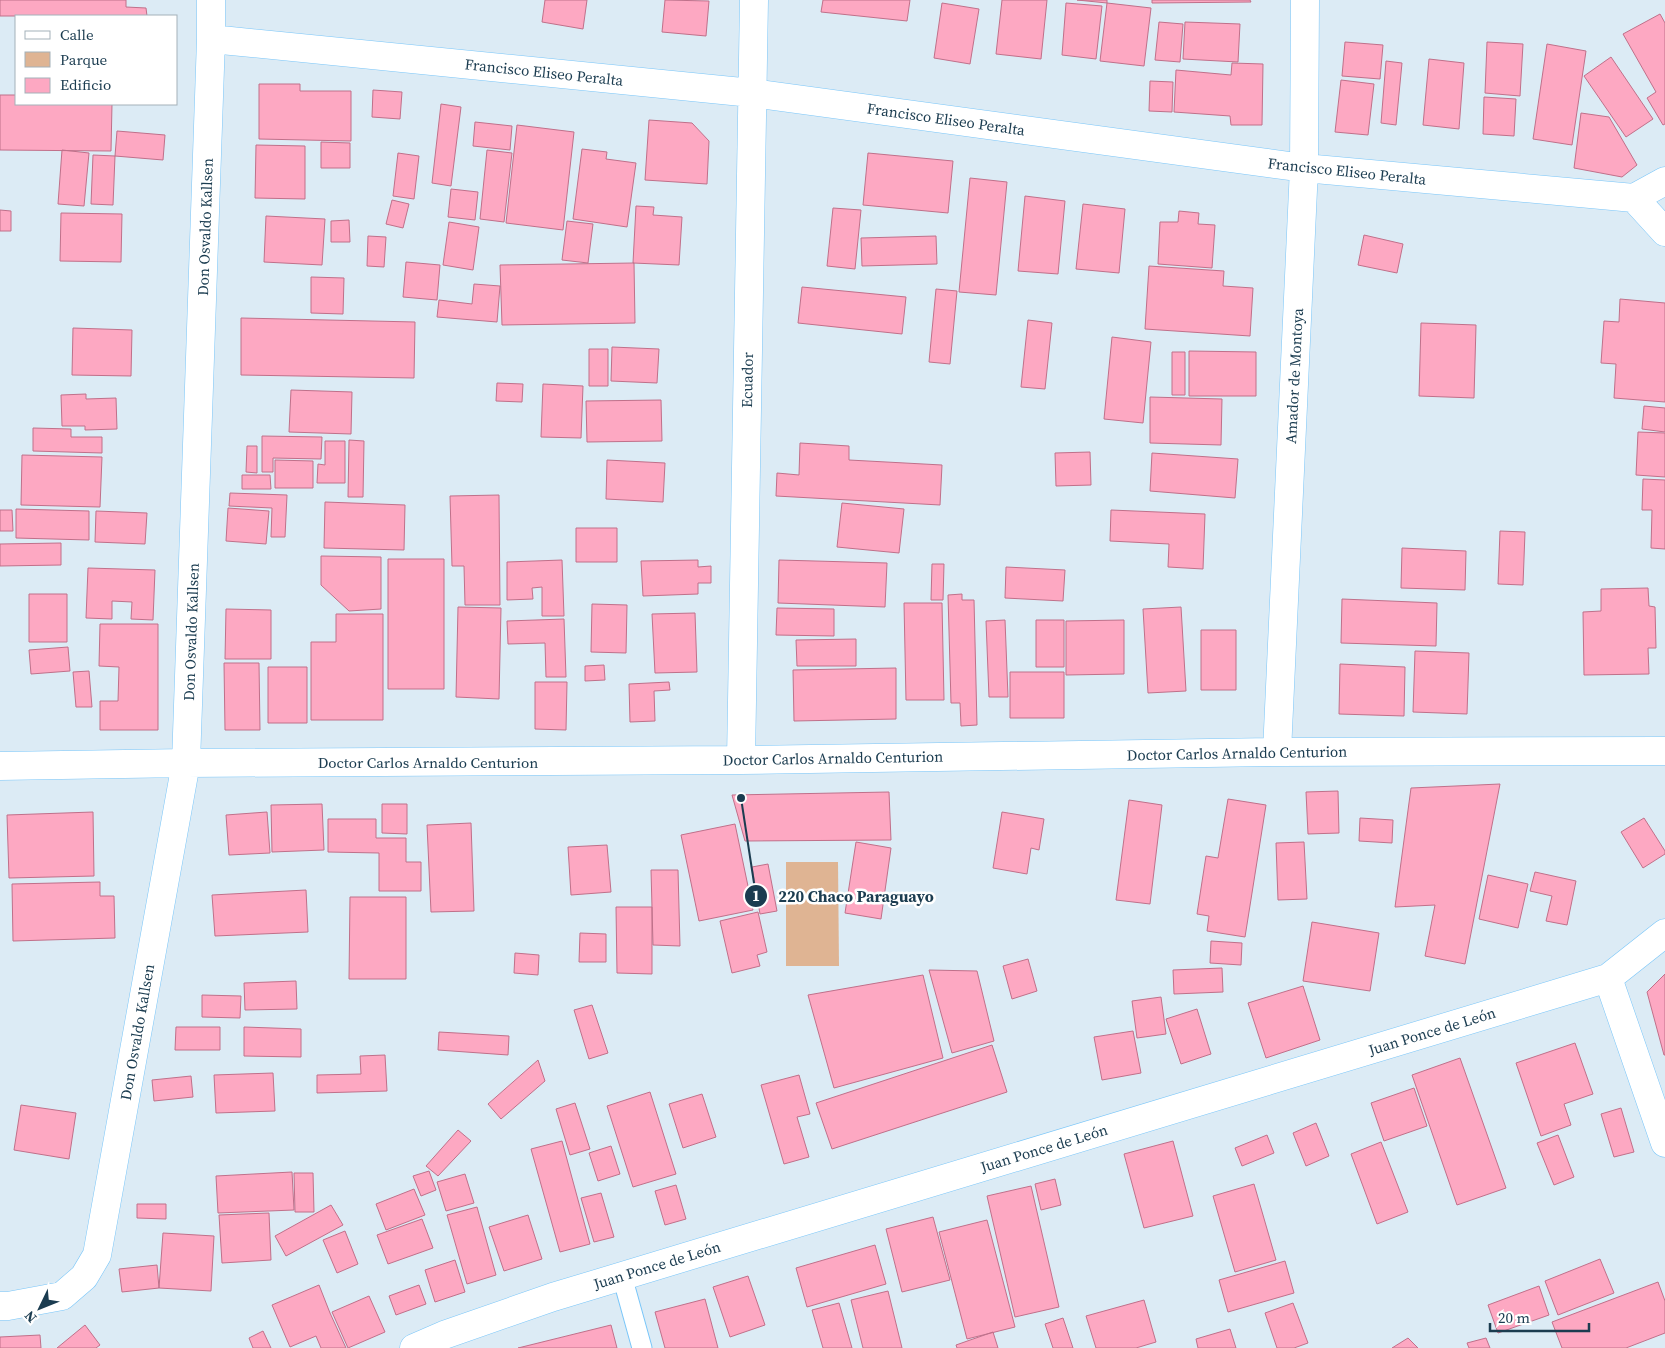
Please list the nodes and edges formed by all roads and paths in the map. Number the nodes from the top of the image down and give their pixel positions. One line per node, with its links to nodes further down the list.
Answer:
1 (211, 0): 4 (street, Don Osvaldo Kallsen)
2 (754, 0): 5 (street, Ecuador)
3 (1305, 0): 6 (street, Amador de Montoya)
4 (211, 39): 5 (street, Francisco Eliseo Peralta); 13 (street, Don Osvaldo Kallsen)
5 (752, 93): 6 (street, Francisco Eliseo Peralta); 12 (street, Ecuador)
6 (1304, 168): 8 (street, Francisco Eliseo Peralta); 11 (street, Amador de Montoya)
7 (1665, 181): 8 (street)
8 (1634, 198): 9 (street)
9 (1665, 232)
10 (1665, 751): 11 (street, Doctor Carlos Arnaldo Centurion)
11 (1277, 752): 12 (street, Doctor Carlos Arnaldo Centurion)
12 (741, 760): 13 (street, Doctor Carlos Arnaldo Centurion)
13 (186, 763): 14 (street, Doctor Carlos Arnaldo Centurion); 19 (street, Don Osvaldo Kallsen)
14 (0, 766)
15 (1665, 932): 16 (street, Juan Ponce de León)
16 (1608, 978): 17 (street); 18 (street, Juan Ponce de León)
17 (1665, 1143)
18 (622, 1276): 20 (street, Juan Ponce de León); 21 (lane)
19 (0, 1306)
20 (414, 1348)
21 (642, 1348)

